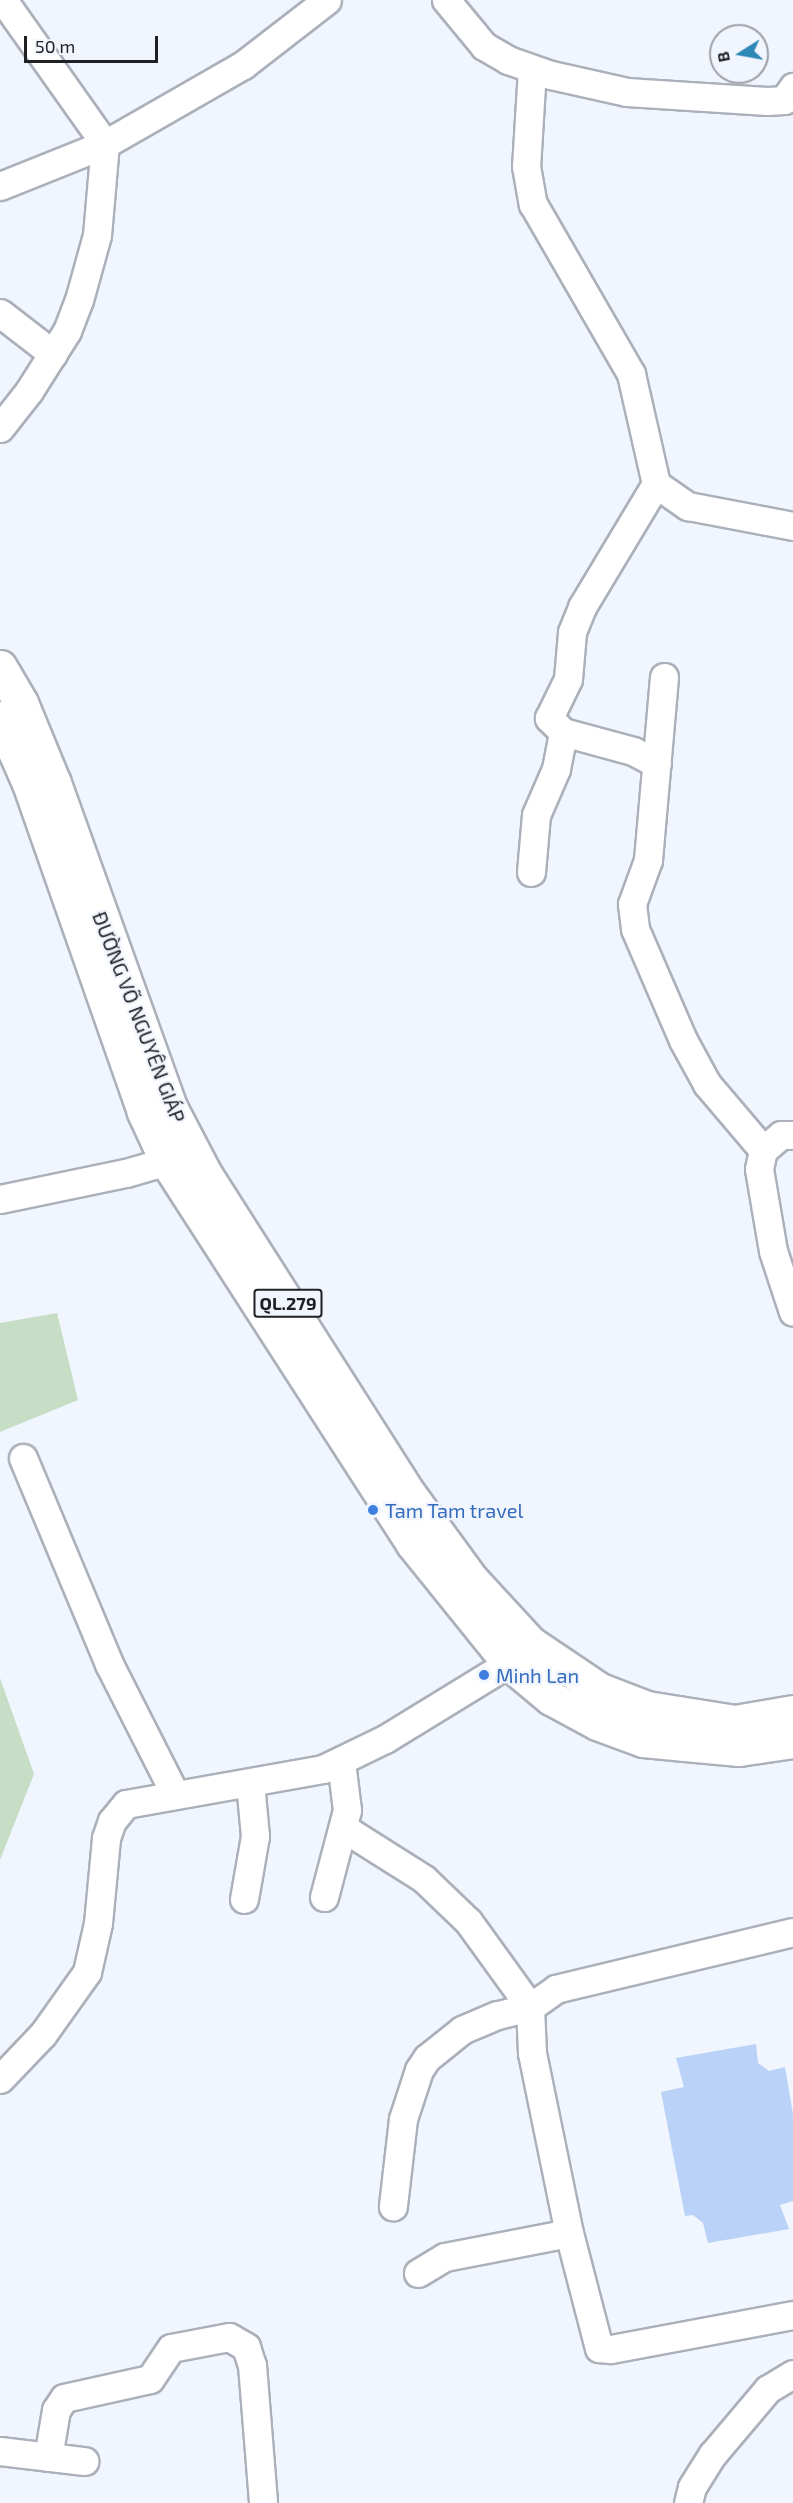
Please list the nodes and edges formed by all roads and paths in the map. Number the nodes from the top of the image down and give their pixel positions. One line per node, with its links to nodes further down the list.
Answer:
1 (327, 0): 6 (street)
2 (446, 0): 4 (street)
3 (6, 4): 6 (street)
4 (532, 69): 5 (street); 11 (street)
5 (790, 95)
6 (105, 144): 7 (street); 9 (street)
7 (0, 186)
8 (0, 313): 9 (street)
9 (53, 354): 10 (street)
10 (0, 428)
11 (656, 484): 12 (street); 16 (street)
12 (793, 526)
13 (0, 667): 21 (highway, ĐƯỜNG VÕ NGUYÊN GIÁP / QL.279)
14 (664, 677): 17 (street)
15 (0, 718): 21 (highway, ĐƯỜNG VÕ NGUYÊN GIÁP / QL.279)
16 (563, 732): 17 (street); 18 (street)
17 (657, 764): 20 (street)
18 (531, 872)
19 (793, 1134): 20 (street)
20 (763, 1150): 23 (street)
21 (180, 1157): 22 (street); 25 (highway, ĐƯỜNG VÕ NGUYÊN GIÁP / QL.279)
22 (0, 1199)
23 (793, 1312)
24 (23, 1458): 30 (street)
25 (519, 1653): 26 (highway, ĐƯỜNG VÕ NGUYÊN GIÁP / QL.279); 27 (highway, ĐƯỜNG VÕ NGUYÊN GIÁP / QL.279); 28 (street)
26 (793, 1712)
27 (793, 1741)
28 (341, 1762): 29 (street); 31 (street)
29 (250, 1784): 30 (street); 33 (street)
30 (175, 1794): 36 (street)
31 (345, 1829): 32 (street); 35 (street)
32 (324, 1897)
33 (244, 1899)
34 (793, 1932): 35 (street)
35 (530, 2007): 37 (street); 38 (street)
36 (0, 2079)
37 (393, 2206)
38 (569, 2233): 39 (street); 40 (street)
39 (418, 2272)
40 (793, 2315)
41 (793, 2374): 46 (street)
42 (0, 2451): 43 (street)
43 (48, 2457): 44 (street); 45 (street)
44 (84, 2461)
45 (263, 2503)
46 (688, 2503)

